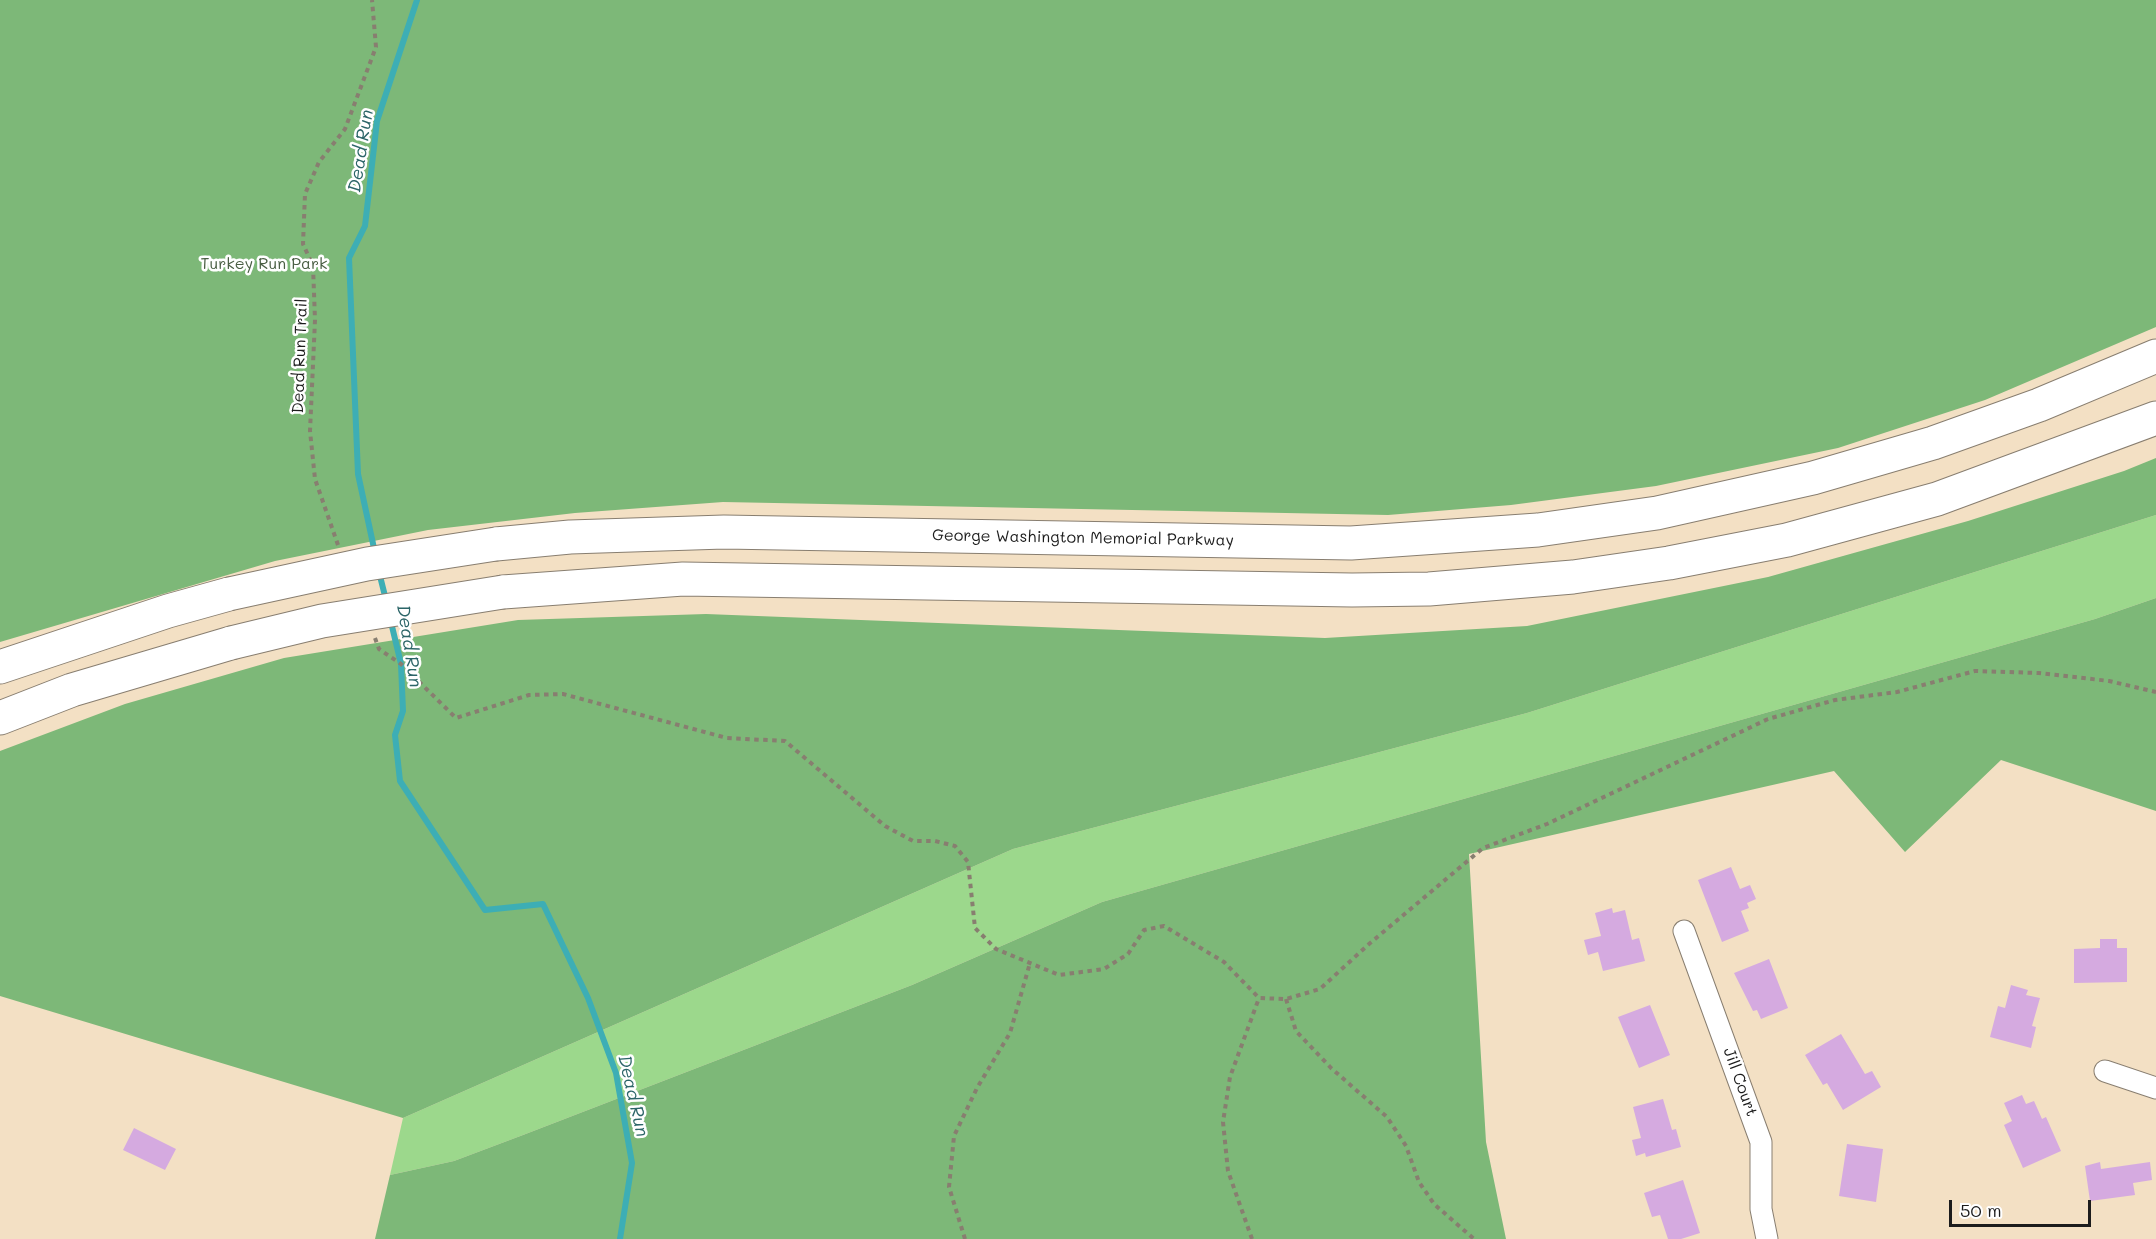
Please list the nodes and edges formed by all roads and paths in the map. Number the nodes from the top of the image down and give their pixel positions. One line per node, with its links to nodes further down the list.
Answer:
1 (372, 0): 4 (path, Dead Run Trail)
2 (2156, 356): 6 (highway, George Washington Memorial Parkway, bridge)
3 (2156, 418): 8 (highway, bridge)
4 (339, 547)
5 (371, 628): 10 (path)
6 (0, 667)
7 (2156, 692): 12 (path)
8 (0, 718)
9 (1684, 931): 18 (street, Jill Court)
10 (1030, 963): 11 (path); 15 (path)
11 (1259, 998): 12 (path); 16 (path)
12 (1286, 999): 17 (path)
13 (2105, 1071): 14 (street)
14 (2156, 1088)
15 (965, 1239)
16 (1252, 1239)
17 (1474, 1239)
18 (1767, 1239)

